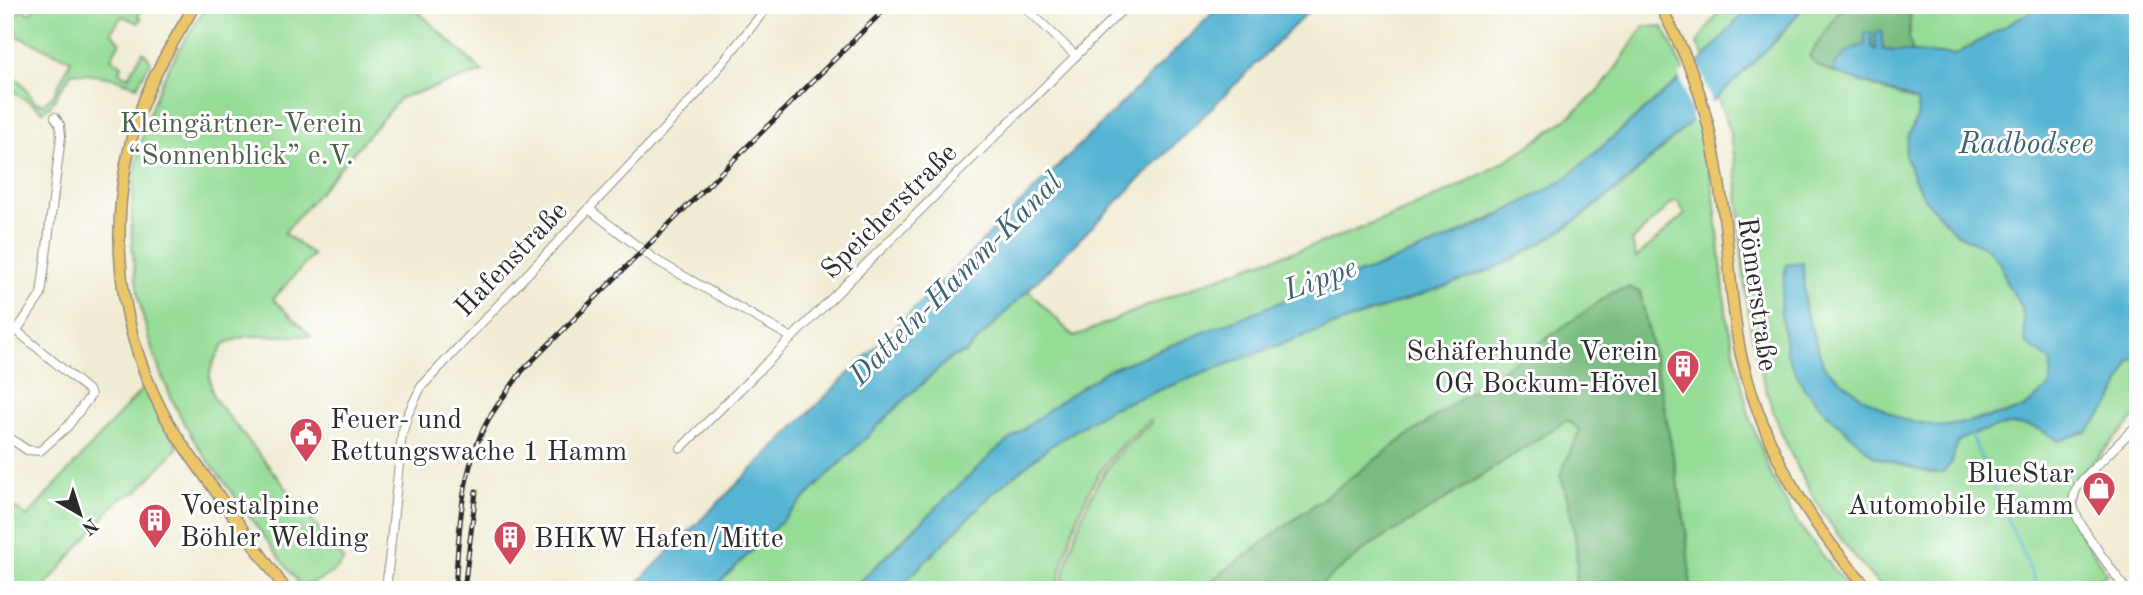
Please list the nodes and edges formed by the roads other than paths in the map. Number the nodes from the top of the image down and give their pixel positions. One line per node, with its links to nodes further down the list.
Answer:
1 (195, 5): 15 (main road)
2 (769, 5): 8 (street, Hafenstraße)
3 (1023, 5): 6 (street)
4 (1127, 5): 6 (street, Speicherstraße)
5 (1660, 5): 17 (main road, Römerstraße)
6 (1076, 56): 11 (street, Speicherstraße)
7 (55, 117): 10 (street)
8 (589, 209): 11 (street); 16 (street, Hafenstraße)
9 (5, 321): 10 (street)
10 (17, 330): 13 (street)
11 (792, 338): 14 (street, Speicherstraße)
12 (2138, 424): 18 (street)
13 (5, 435)
14 (681, 448)
15 (286, 590)
16 (386, 590)
17 (1870, 590)
18 (2126, 590)

